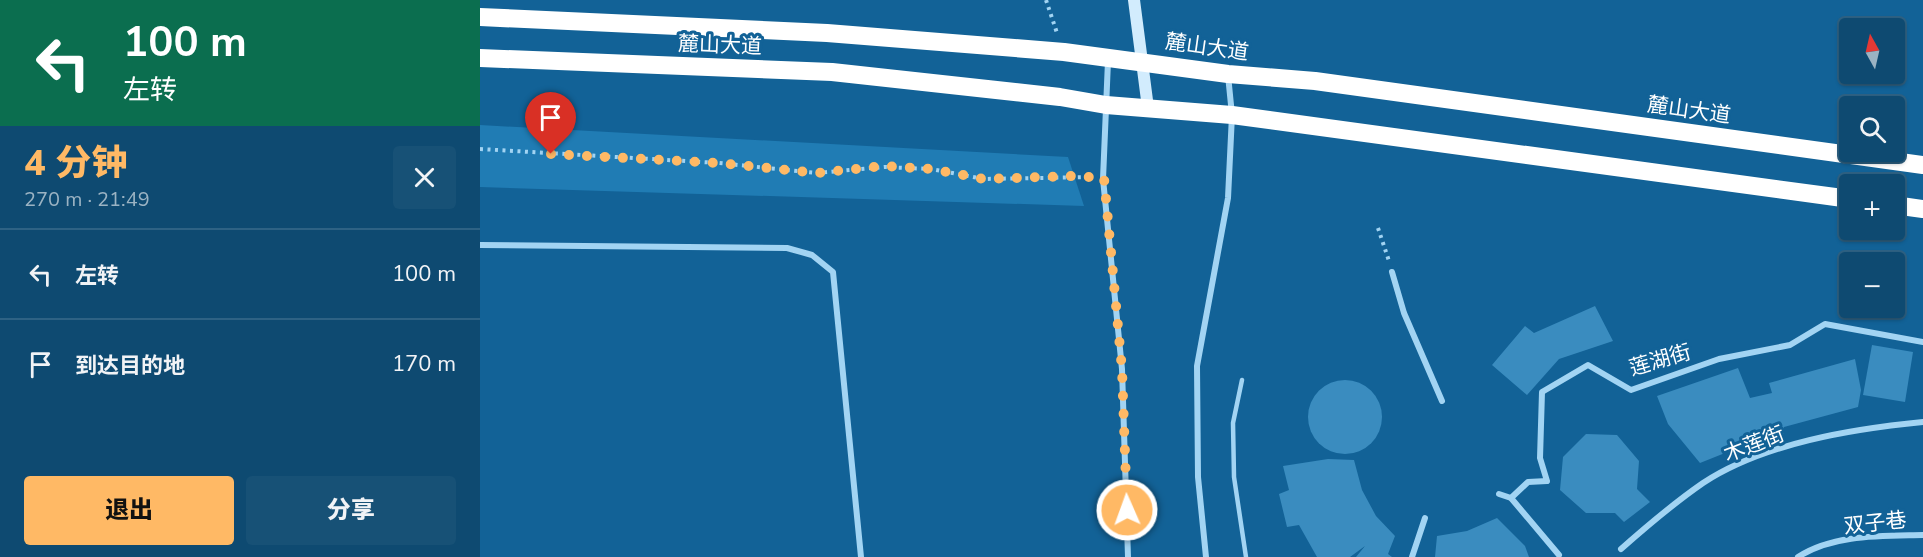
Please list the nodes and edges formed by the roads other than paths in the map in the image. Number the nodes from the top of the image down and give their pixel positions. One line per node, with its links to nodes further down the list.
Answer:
1 (1134, 0): 5 (street)
2 (480, 18): 4 (highway, 麓山大道)
3 (480, 58): 7 (highway, 麓山大道)
4 (1108, 58): 5 (highway, 麓山大道); 7 (street)
5 (1142, 61): 6 (highway, 麓山大道); 8 (street)
6 (1228, 74): 9 (street); 10 (highway, 麓山大道)
7 (1106, 105): 8 (highway, 麓山大道); 27 (street)
8 (1148, 108): 9 (highway, 麓山大道)
9 (1232, 115): 11 (highway, 麓山大道); 28 (street)
10 (1923, 165)
11 (1839, 198)
12 (1905, 207): 13 (highway)
13 (1923, 209)
14 (480, 245): 26 (street)
15 (1392, 272): 18 (street)
16 (1923, 342): 21 (street, 莲湖街)
17 (1242, 380): 29 (lane)
18 (1442, 401)
19 (1923, 422): 24 (street, 木莲街)
20 (1499, 494): 21 (street)
21 (1511, 498): 25 (street)
22 (1425, 518): 30 (street)
23 (1923, 535): 31 (street, 双子巷)
24 (1621, 549)
25 (1558, 555)
26 (861, 557)
27 (1128, 557)
28 (1206, 557)
29 (1246, 557)
30 (1412, 557)
31 (1798, 557)

